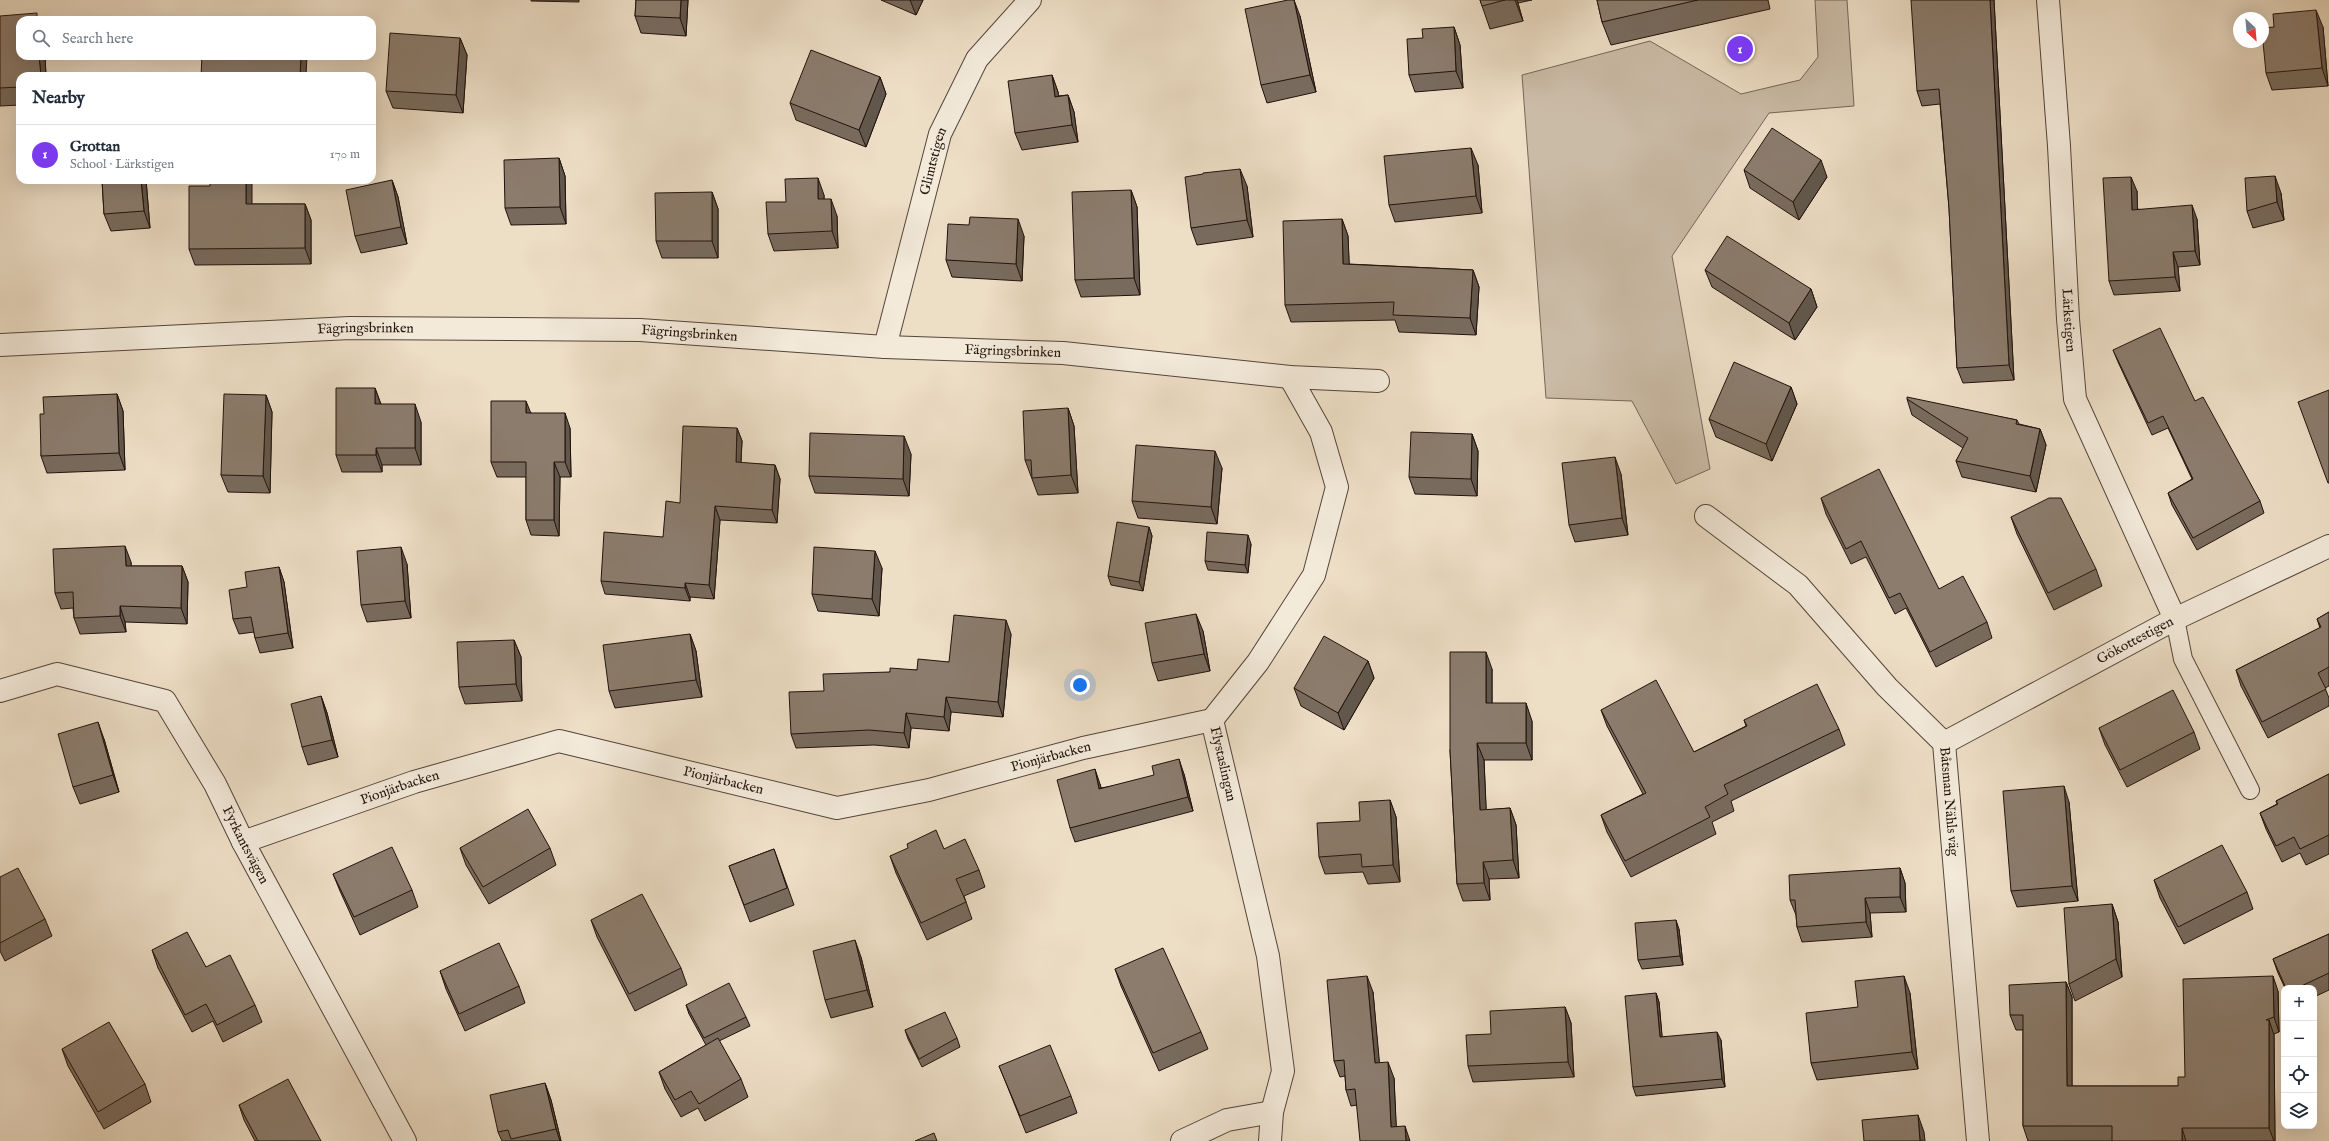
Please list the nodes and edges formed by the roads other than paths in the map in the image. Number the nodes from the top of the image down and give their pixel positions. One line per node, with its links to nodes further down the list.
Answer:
1 (1030, 0): 4 (street, Glimtstigen)
2 (2048, 0): 9 (street, Lärkstigen)
3 (0, 345): 4 (street, Fägringsbrinken)
4 (885, 347): 5 (street, Fägringsbrinken)
5 (1290, 377): 6 (street, Fägringsbrinken); 11 (street, Flystaslingan)
6 (1378, 381)
7 (1706, 516): 12 (street, Båtsman Nähls väg)
8 (2329, 546): 9 (street, Gökottestigen)
9 (2175, 619): 12 (street, Gökottestigen); 13 (lane)
10 (0, 691): 14 (street, Fyrkantsvägen)
11 (1212, 720): 14 (street, Pionjärbacken); 15 (street, Flystaslingan)
12 (1944, 743): 19 (street, Båtsman Nähls väg)
13 (2250, 790)
14 (243, 842): 16 (street, Fyrkantsvägen)
15 (1272, 1112): 17 (street); 18 (street, Flystaslingan)
16 (405, 1141)
17 (1182, 1141)
18 (1270, 1141)
19 (1978, 1141)

